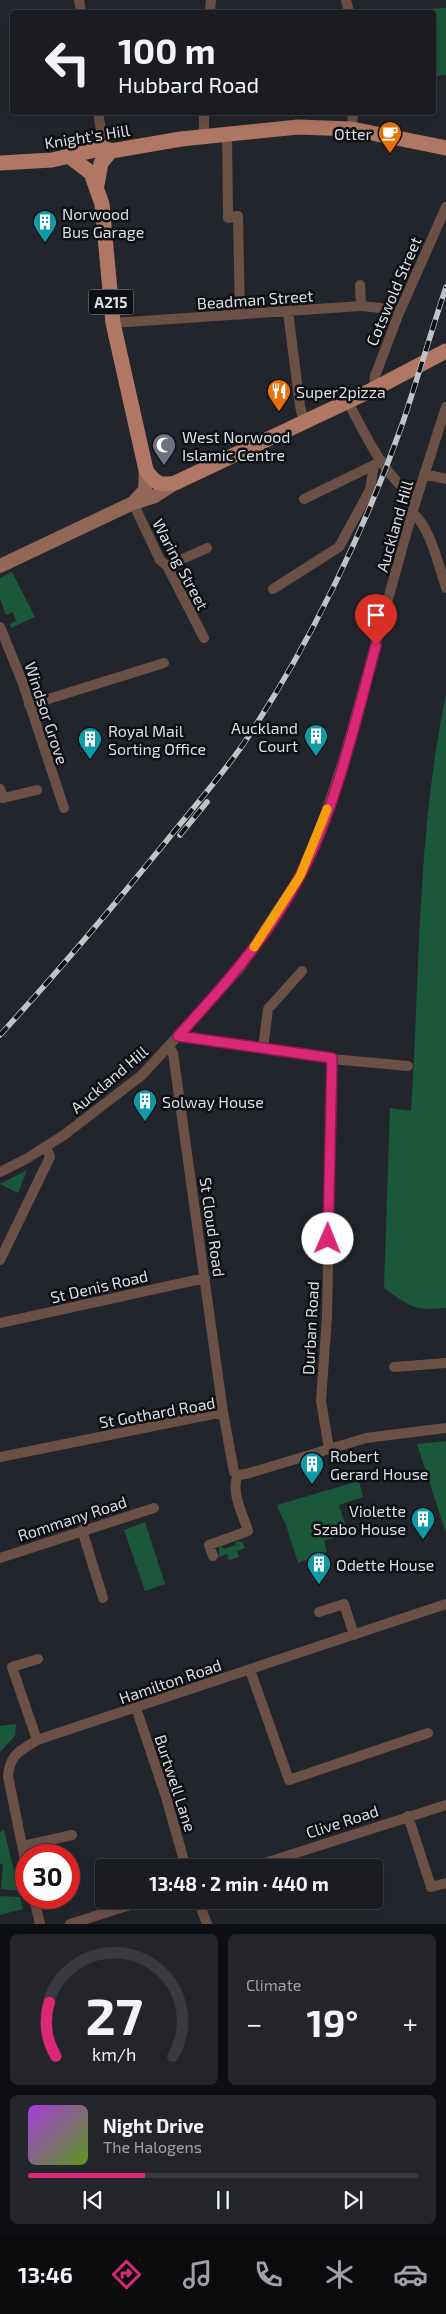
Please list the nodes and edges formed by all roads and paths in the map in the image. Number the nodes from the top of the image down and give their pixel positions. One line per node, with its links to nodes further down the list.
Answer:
1 (99, 115): 8 (street)
2 (204, 115): 6 (street)
3 (353, 115): 4 (street)
4 (352, 129): 5 (main road, Knight's Hill); 7 (main road, Knight's Hill)
5 (227, 134): 6 (main road, Knight's Hill); 17 (street)
6 (204, 136): 8 (main road, Knight's Hill)
7 (446, 148)
8 (108, 150): 9 (main road, Knight's Hill); 11 (main road, A215)
9 (70, 157): 10 (main road, Knight's Hill); 11 (main road, A215)
10 (0, 163)
11 (97, 185): 18 (main road, A215)
12 (446, 207): 16 (street, Cotswold Street)
13 (360, 285): 14 (street)
14 (361, 306): 15 (street, Beadman Street); 16 (street, Beadman Street)
15 (288, 312): 17 (street, Beadman Street); 23 (street)
16 (399, 313): 20 (street, Cotswold Street)
17 (240, 315): 18 (street, Beadman Street)
18 (113, 323): 25 (main road, A215)
19 (446, 351): 20 (main road)
20 (374, 389): 21 (main road)
21 (348, 402): 23 (main road); 24 (street)
22 (446, 407): 26 (street, Auckland Hill)
23 (304, 422): 28 (main road)
24 (378, 463): 29 (street); 30 (street); 37 (street)
25 (146, 470): 28 (main road); 31 (main road)
26 (424, 474): 27 (street); 30 (street, Auckland Hill)
27 (446, 479)
28 (175, 483): 31 (main road)
29 (304, 499)
30 (416, 499): 32 (street, Auckland Hill)
31 (133, 503): 34 (main road); 35 (street, Waring Street)
32 (412, 513): 36 (street); 47 (street, Auckland Hill)
33 (208, 548): 35 (street)
34 (0, 566)
35 (167, 566): 39 (street, Waring Street)
36 (446, 588)
37 (273, 589)
38 (0, 627): 40 (street, Windsor Grove)
39 (204, 638)
40 (4, 648): 42 (street, Windsor Grove)
41 (164, 663): 42 (street)
42 (29, 705): 45 (street, Windsor Grove)
43 (0, 789): 44 (street)
44 (37, 790)
45 (64, 808)
46 (302, 971): 49 (street)
47 (178, 1036): 48 (street, Auckland Hill); 49 (street)
48 (169, 1046): 52 (street, Auckland Hill); 55 (street, St Cloud Road)
49 (263, 1048): 50 (street)
50 (332, 1058): 51 (street); 61 (street, Durban Road)
51 (408, 1066)
52 (46, 1147): 53 (street, Auckland Hill); 54 (street)
53 (0, 1172)
54 (0, 1260)
55 (205, 1278): 56 (street, St Denis Road); 59 (street, St Cloud Road)
56 (0, 1323)
57 (446, 1364): 58 (street)
58 (394, 1367)
59 (223, 1412): 62 (street, St Gothard Road); 63 (street, St Gothard Road)
60 (446, 1428): 61 (street)
61 (329, 1449): 63 (street)
62 (0, 1457)
63 (238, 1475): 66 (street, St Gothard Road)
64 (154, 1508): 65 (street, Rommany Road)
65 (82, 1530): 67 (street, Rommany Road); 68 (street)
66 (213, 1556)
67 (0, 1558)
68 (103, 1598)
69 (446, 1604): 71 (street, Hamilton Road)
70 (319, 1612): 71 (street)
71 (354, 1635): 73 (street, Hamilton Road)
72 (38, 1659): 76 (street)
73 (250, 1670): 74 (street, Hamilton Road); 75 (street)
74 (136, 1708): 76 (street, Hamilton Road); 82 (street, Burtwell Lane)
75 (428, 1733)
76 (37, 1740): 80 (street, Hamilton Road)
77 (446, 1805): 78 (street, Clive Road)
78 (408, 1816): 83 (street, Clive Road); 84 (street)
79 (72, 1835): 81 (street)
80 (23, 1844)
81 (32, 1844)
82 (183, 1859)
83 (276, 1859)
84 (446, 1883)
85 (37, 1909): 88 (street)
86 (118, 1909): 89 (street)
87 (201, 1909): 90 (street)
88 (40, 1924)
89 (70, 1924)
90 (207, 1924)

